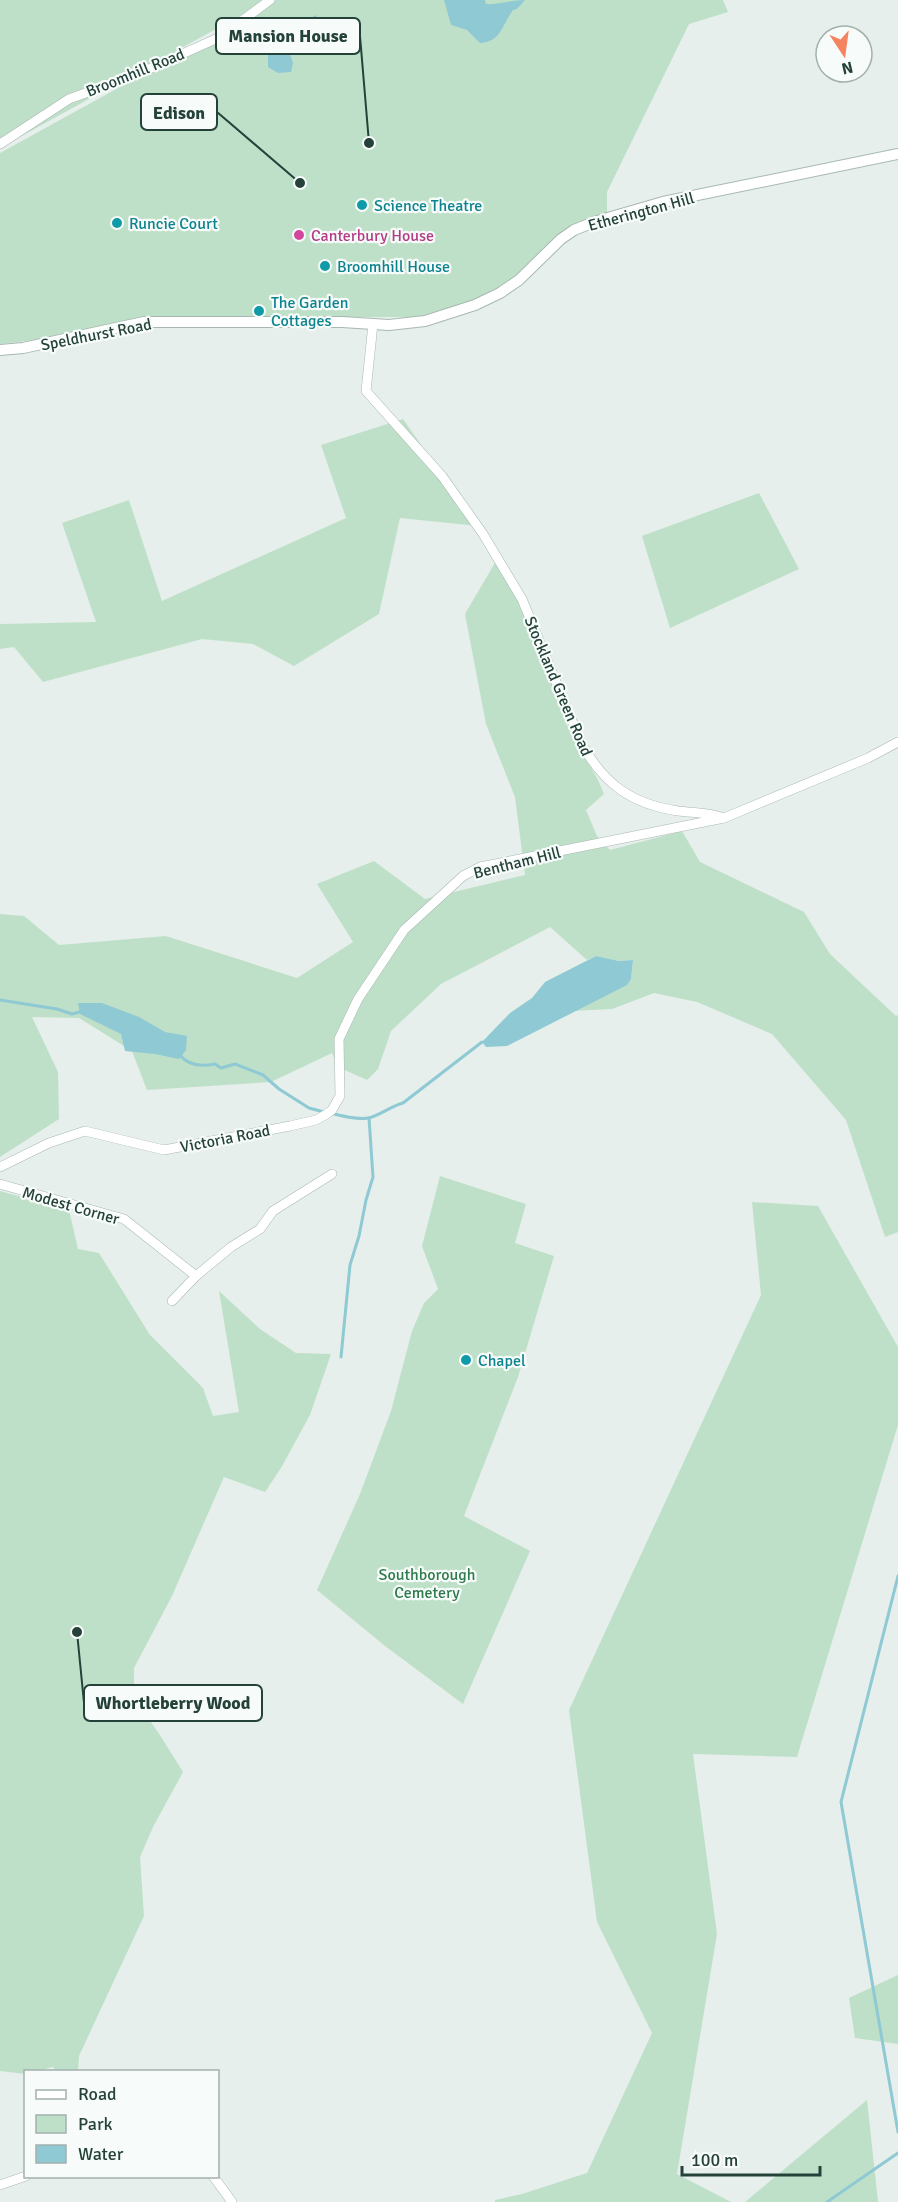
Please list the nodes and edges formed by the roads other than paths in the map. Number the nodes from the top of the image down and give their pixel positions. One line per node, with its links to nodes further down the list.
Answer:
1 (270, 0): 2 (street, Broomhill Road)
2 (0, 144)
3 (898, 154): 4 (street, Etherington Hill)
4 (373, 324): 5 (street, Speldhurst Road); 7 (street, Stockland Green Road)
5 (0, 350)
6 (898, 742): 7 (street)
7 (724, 818): 8 (street, Bentham Hill)
8 (316, 1120): 9 (street, Victoria Road)
9 (0, 1167)
10 (332, 1174): 12 (street)
11 (0, 1184): 12 (street, Modest Corner)
12 (196, 1276): 13 (street)
13 (172, 1301)
14 (24, 2176): 16 (street)
15 (214, 2178): 17 (street)
16 (0, 2185)
17 (232, 2202)

